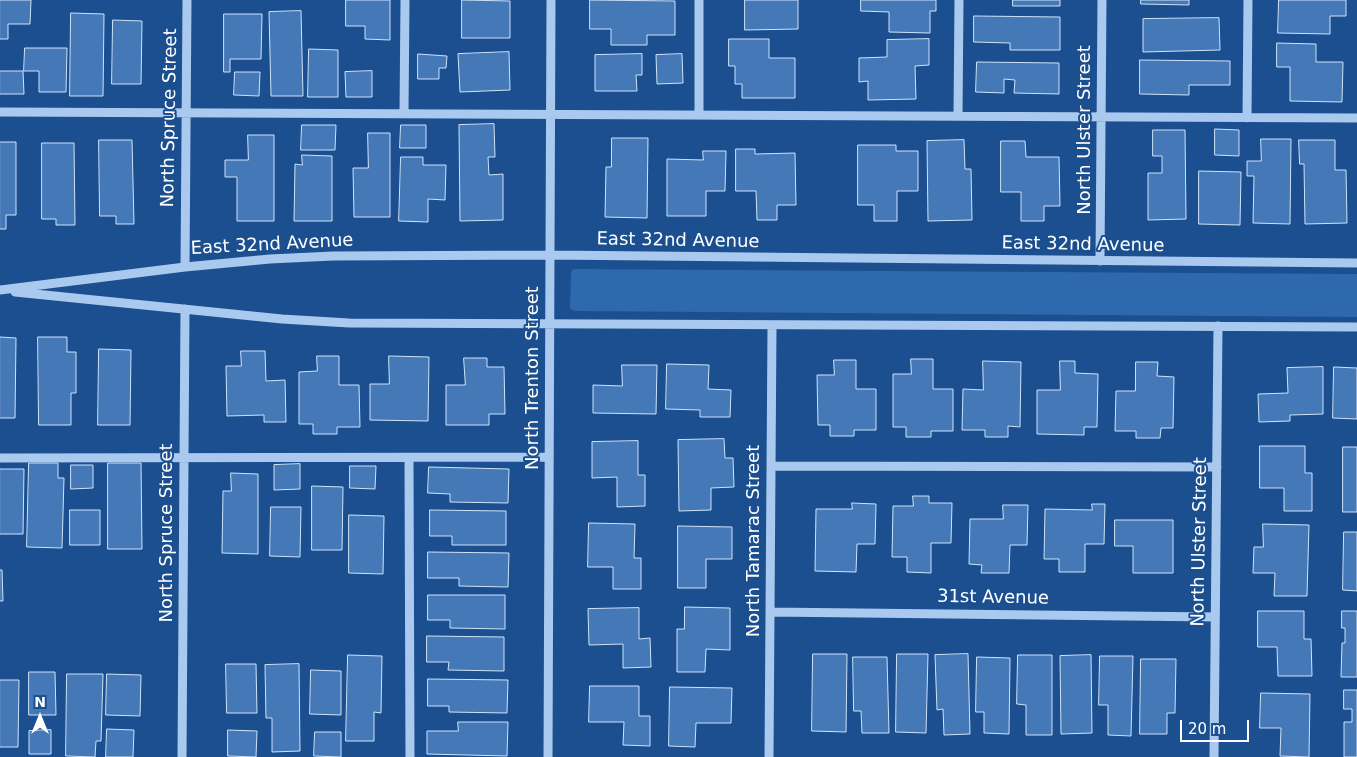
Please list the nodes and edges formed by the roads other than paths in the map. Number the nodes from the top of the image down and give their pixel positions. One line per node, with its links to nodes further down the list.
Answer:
1 (187, 0): 9 (street, North Spruce Street)
2 (404, 0): 10 (street)
3 (551, 0): 11 (street, North Trenton Street)
4 (700, 0): 12 (street)
5 (959, 0): 13 (street)
6 (1102, 0): 14 (street, North Ulster Street)
7 (1248, 0): 15 (street)
8 (0, 112): 9 (street)
9 (186, 112): 10 (street); 20 (street, North Spruce Street)
10 (404, 114): 11 (street)
11 (551, 114): 12 (street); 17 (street, North Trenton Street)
12 (699, 115): 13 (street)
13 (958, 116): 14 (street)
14 (1101, 117): 15 (street); 18 (street, North Ulster Street)
15 (1247, 118): 16 (street)
16 (1357, 118)
17 (550, 255): 18 (street, East 32nd Avenue); 20 (street, East 32nd Avenue); 23 (street, North Trenton Street)
18 (1100, 261): 19 (street, East 32nd Avenue)
19 (1357, 263)
20 (184, 266): 21 (street, East 32nd Avenue)
21 (0, 290): 22 (street, East 32nd Avenue)
22 (184, 309): 23 (street, East 32nd Avenue); 29 (street, North Spruce Street)
23 (550, 323): 24 (street, East 32nd Avenue); 27 (street, North Trenton Street)
24 (772, 326): 25 (street, East 32nd Avenue); 31 (street, North Tamarac Street)
25 (1218, 326): 26 (street, East 32nd Avenue); 32 (street, North Ulster Street)
26 (1357, 328)
27 (549, 457): 30 (street); 37 (street, North Trenton Street)
28 (0, 458): 29 (street)
29 (184, 458): 30 (street); 35 (street, North Spruce Street)
30 (409, 458): 36 (street)
31 (771, 466): 32 (street); 33 (street, North Tamarac Street)
32 (1217, 467): 34 (street, North Ulster Street)
33 (770, 612): 34 (street, 31st Avenue); 38 (street, North Tamarac Street)
34 (1215, 617): 39 (street, North Ulster Street)
35 (182, 757)
36 (410, 757)
37 (548, 757)
38 (769, 757)
39 (1214, 757)

